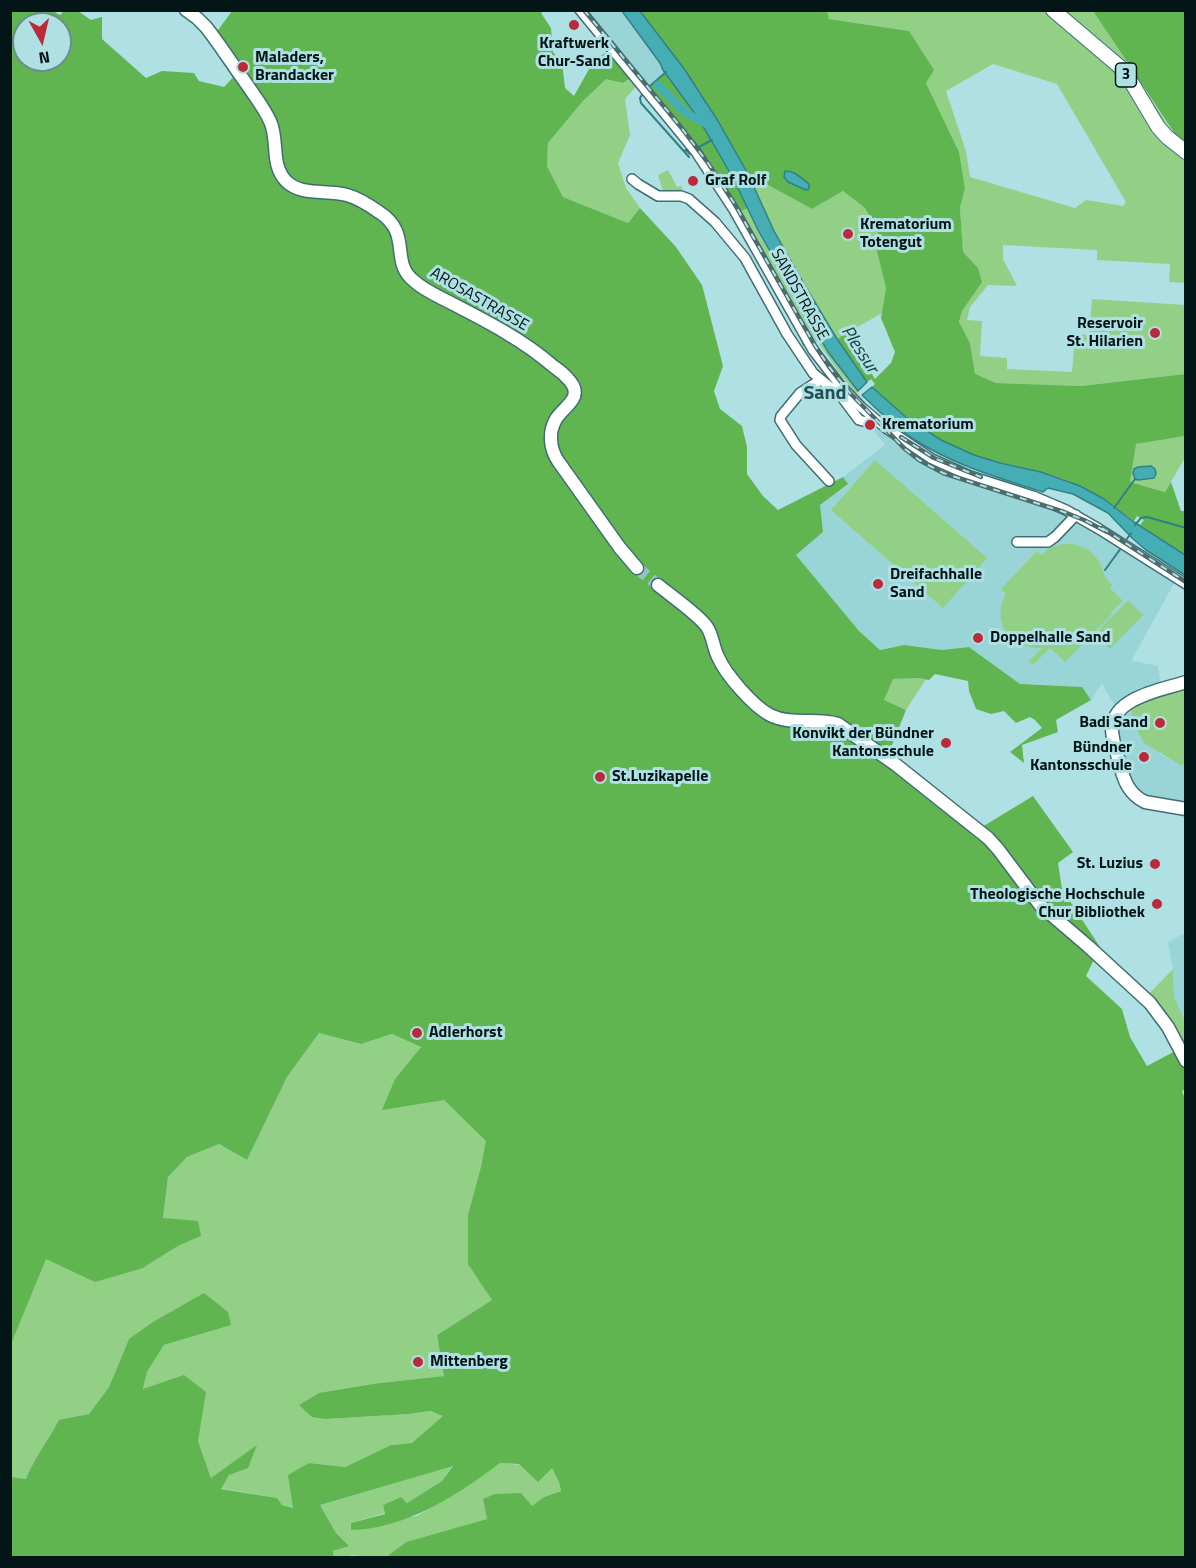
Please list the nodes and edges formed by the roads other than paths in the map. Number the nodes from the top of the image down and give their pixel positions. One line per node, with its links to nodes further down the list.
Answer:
1 (186, 10): 11 (main road, AROSASTRASSE)
2 (580, 10): 7 (street, SANDSTRASSE)
3 (1053, 10): 4 (main road, 3)
4 (1185, 152)
5 (632, 178): 6 (street)
6 (820, 380): 7 (street); 8 (street)
7 (873, 418): 9 (street, SANDSTRASSE)
8 (829, 481)
9 (1076, 515): 10 (street); 12 (street, SANDSTRASSE)
10 (1017, 542)
11 (637, 568)
12 (1185, 584)
13 (658, 585): 16 (main road)
14 (1185, 682): 15 (main road)
15 (1185, 809)
16 (1185, 1061)

